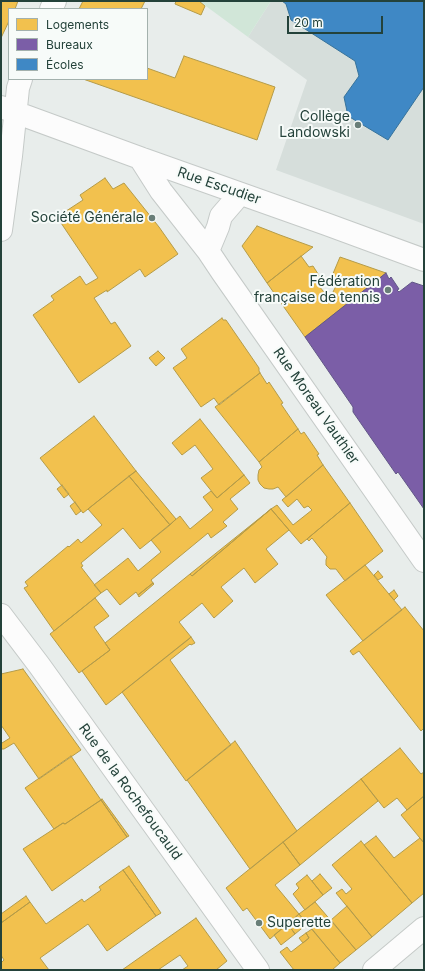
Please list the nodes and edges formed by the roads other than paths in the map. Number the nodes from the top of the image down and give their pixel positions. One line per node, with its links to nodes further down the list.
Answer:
1 (21, 80): 2 (street)
2 (8, 109): 3 (street, Rue Escudier); 5 (street)
3 (140, 158): 4 (street, Rue Escudier); 6 (street, Rue Moreau Vauthier)
4 (240, 194): 6 (street); 7 (street, Rue Escudier)
5 (1, 230)
6 (208, 251): 8 (street, Rue Moreau Vauthier)
7 (424, 260)
8 (424, 562)
9 (1, 615): 11 (street, Rue de la Rochefoucauld)
10 (424, 928): 12 (street)
11 (258, 970)
12 (374, 970)

